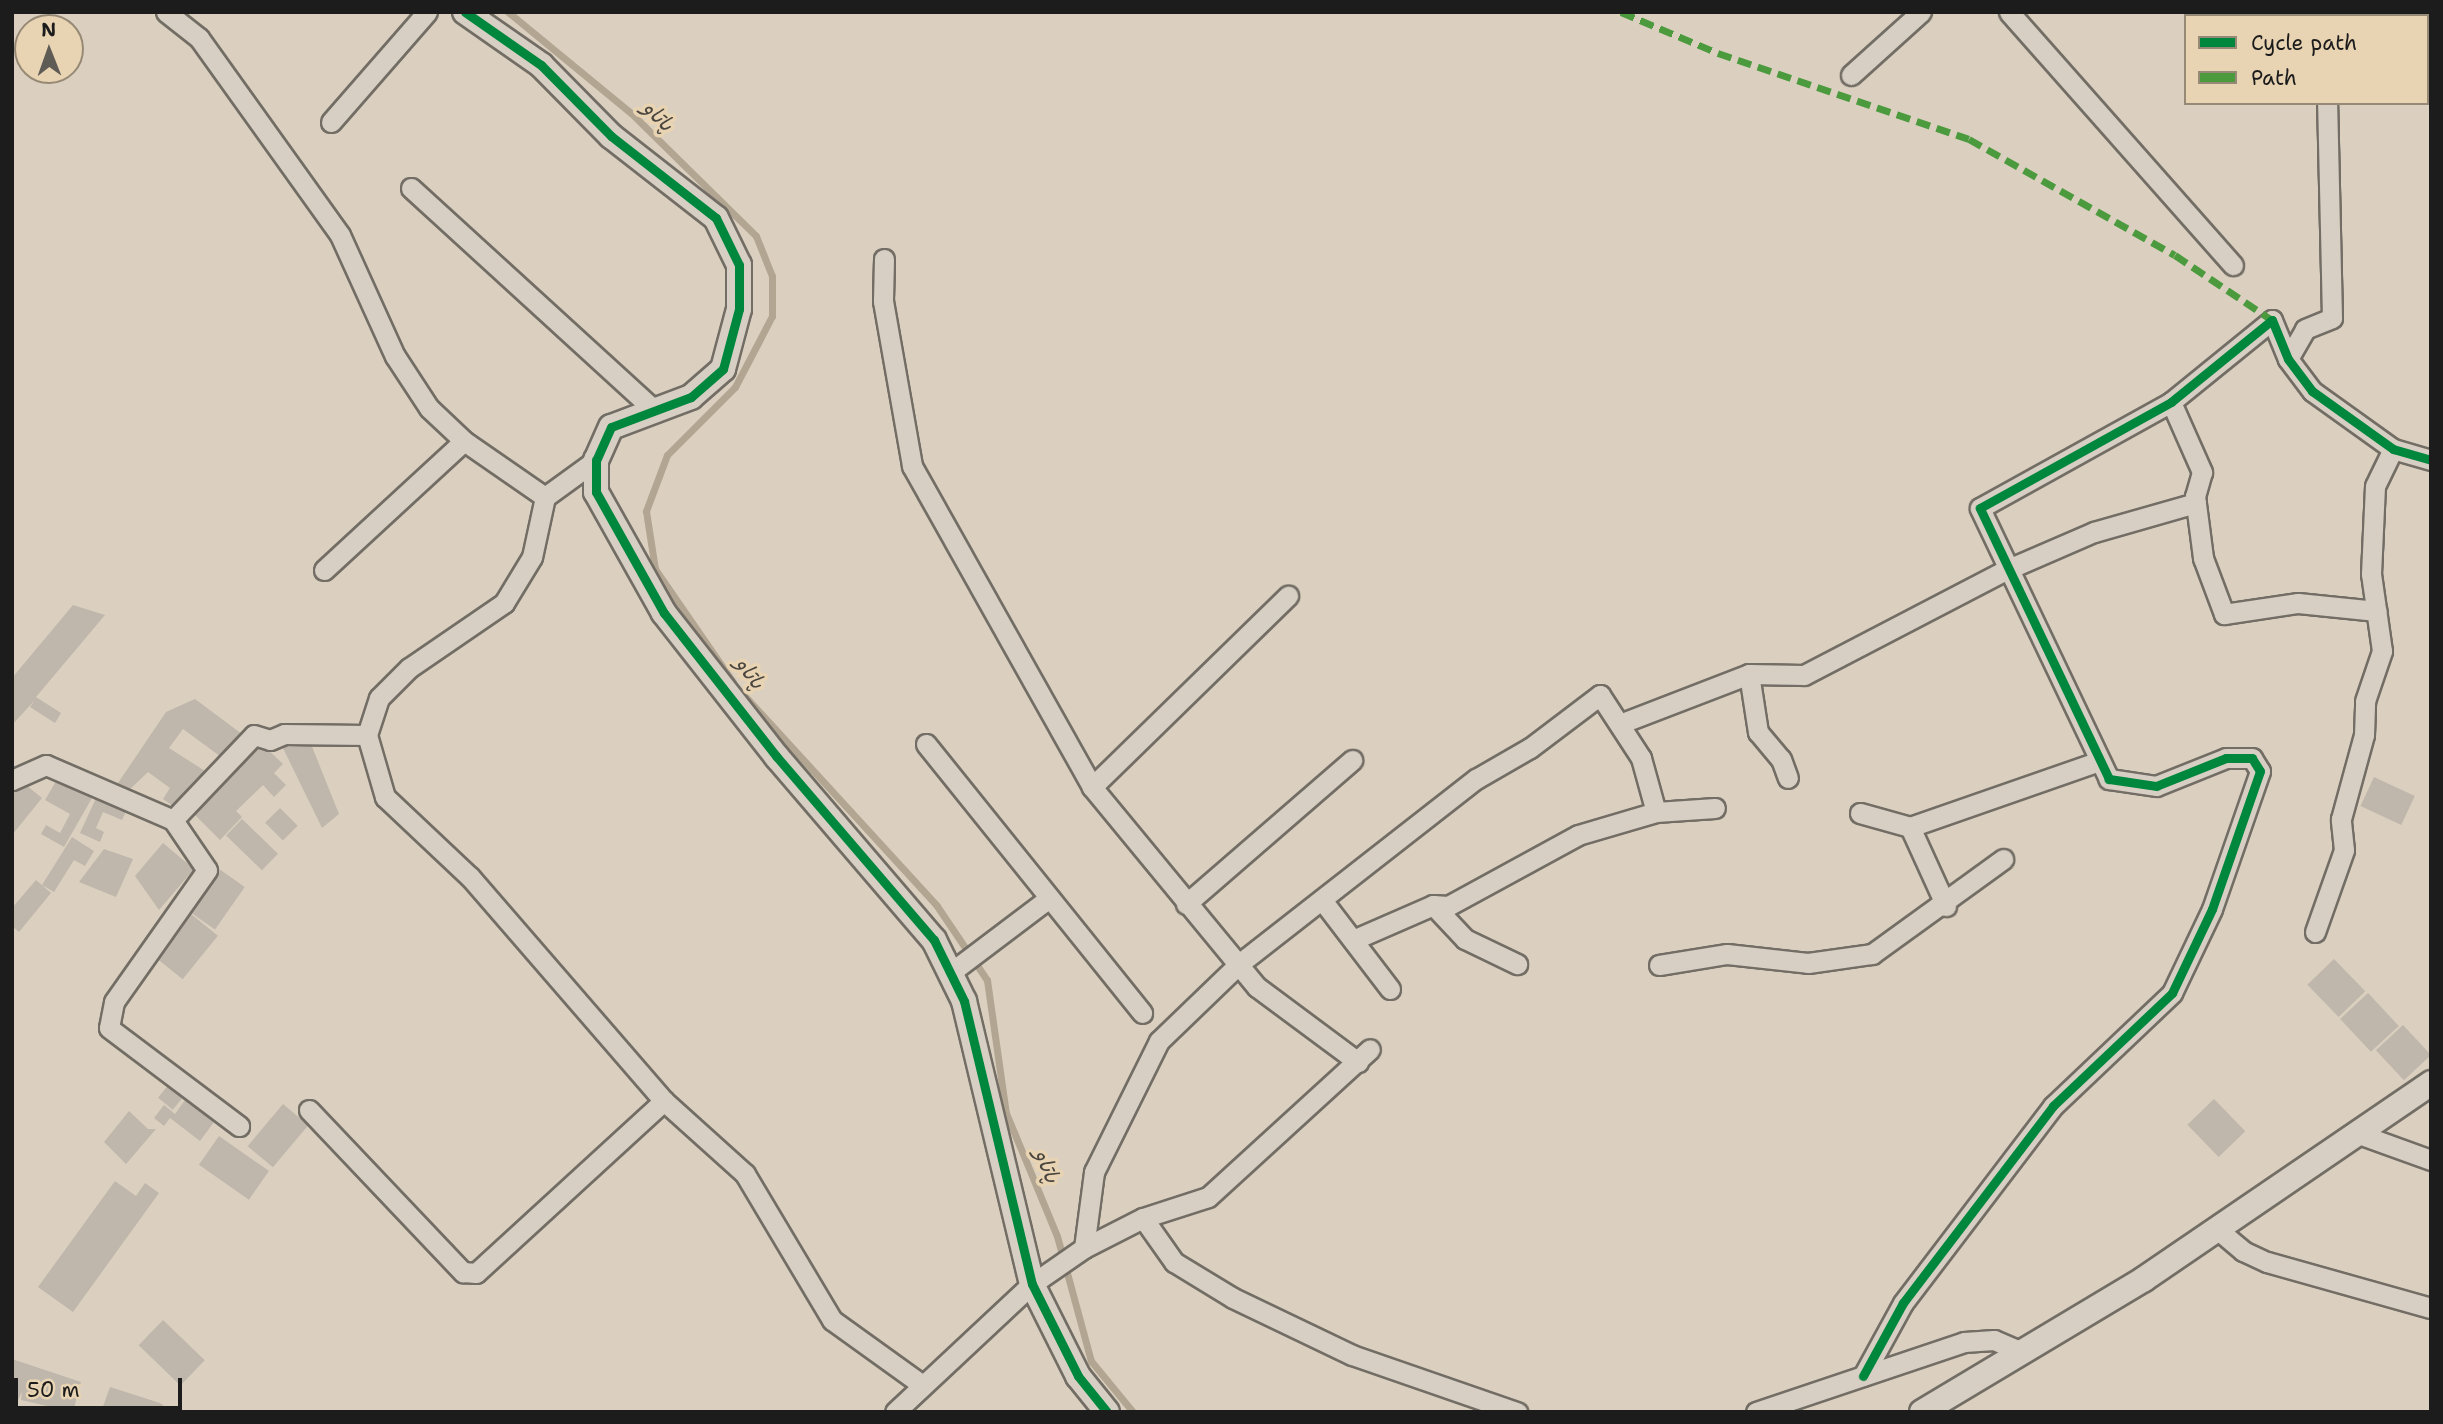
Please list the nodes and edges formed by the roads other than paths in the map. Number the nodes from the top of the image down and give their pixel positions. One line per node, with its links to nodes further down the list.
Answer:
1 (166, 12): 15 (street)
2 (427, 12): 8 (street)
3 (464, 12): 14 (street)
4 (1920, 12): 6 (street)
5 (2009, 12): 11 (street)
6 (1851, 75)
7 (2326, 105): 12 (street)
8 (331, 122)
9 (411, 188): 14 (street)
10 (884, 259): 33 (street)
11 (2233, 265)
12 (2288, 359): 13 (street); 16 (street)
13 (2171, 402): 20 (street); 22 (street)
14 (656, 412): 17 (street)
15 (464, 441): 19 (street); 21 (street)
16 (2393, 449): 18 (street); 24 (street)
17 (596, 460): 19 (street); 50 (street)
18 (2431, 460)
19 (545, 497): 27 (street)
20 (2196, 503): 22 (street); 24 (street)
21 (324, 570)
22 (2006, 570): 25 (street); 30 (street)
23 (1288, 596): 33 (street)
24 (2378, 611): 45 (street)
25 (1749, 674): 26 (street); 31 (street)
26 (1622, 723): 35 (street); 41 (street)
27 (367, 735): 37 (street); 54 (street)
28 (926, 744): 40 (street)
29 (1352, 760): 42 (street)
30 (2100, 761): 38 (street); 65 (street)
31 (1788, 778)
32 (12, 780): 37 (street)
33 (1092, 786): 42 (street)
34 (1716, 808): 35 (street)
35 (1656, 812): 43 (street)
36 (1860, 813): 38 (street)
37 (173, 820): 56 (street)
38 (1910, 827): 44 (street)
39 (2003, 859): 44 (street)
40 (1049, 898): 50 (street); 52 (street)
41 (1322, 900): 46 (street); 47 (street)
42 (1186, 904): 47 (street)
43 (1433, 905): 46 (street); 48 (street)
44 (1945, 906): 49 (street)
45 (2315, 932)
46 (1353, 940): 51 (street)
47 (1239, 964): 59 (street); 61 (street)
48 (1517, 964)
49 (1659, 965)
50 (950, 974): 62 (street)
51 (1390, 989)
52 (1142, 1013)
53 (2431, 1083): 57 (street)
54 (664, 1101): 55 (street); 66 (street)
55 (309, 1110)
56 (239, 1126)
57 (2356, 1133): 58 (street); 60 (street)
58 (2431, 1160)
59 (1143, 1218): 61 (street); 69 (street)
60 (2217, 1229): 63 (street); 64 (street)
61 (1084, 1248): 62 (street)
62 (1032, 1284): 66 (street); 68 (street)
63 (2431, 1308)
64 (2018, 1350): 65 (street); 71 (street)
65 (1863, 1376): 70 (street)
66 (922, 1384): 67 (street)
67 (895, 1412)
68 (1107, 1412)
69 (1517, 1412)
70 (1756, 1412)
71 (1922, 1412)

